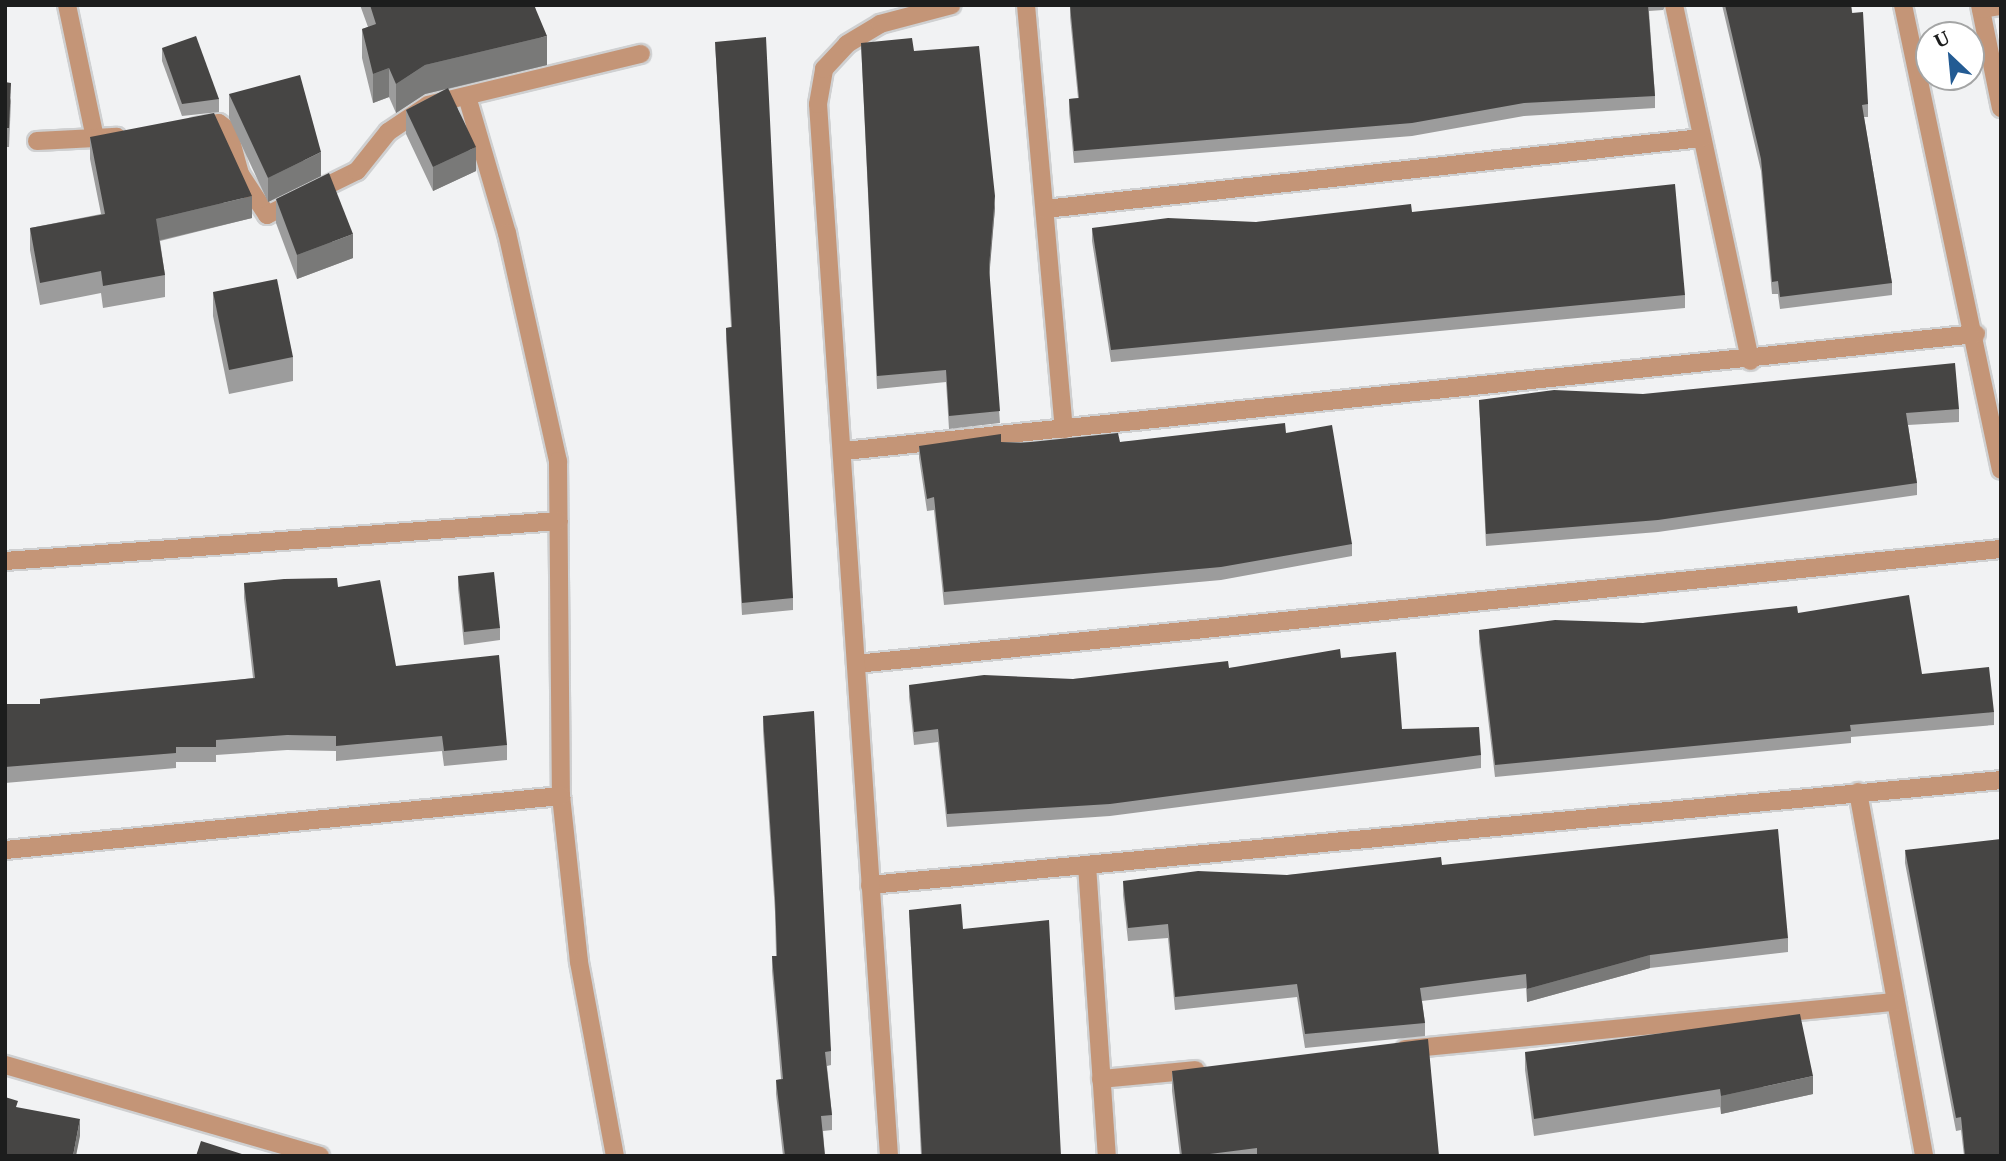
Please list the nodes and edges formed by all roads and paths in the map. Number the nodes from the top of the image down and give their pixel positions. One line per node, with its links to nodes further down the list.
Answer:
1 (67, 5): 13 (street)
2 (952, 5): 20 (street)
3 (1026, 5): 16 (street)
4 (1674, 5): 14 (street)
5 (1903, 5): 17 (street)
6 (2001, 6): 7 (street)
7 (1980, 7): 10 (street)
8 (641, 54): 9 (street)
9 (468, 100): 11 (street); 22 (street)
10 (2001, 108)
11 (174, 130)
12 (141, 136): 13 (street)
13 (95, 138): 15 (street)
14 (1702, 138): 16 (street); 18 (street)
15 (37, 141)
16 (1045, 209): 19 (street)
17 (1976, 334): 18 (street); 21 (street)
18 (1750, 361): 19 (street)
19 (1064, 429): 20 (street)
20 (844, 451): 25 (street)
21 (2001, 470)
22 (559, 521): 24 (street); 28 (street)
23 (2001, 549): 25 (street)
24 (5, 561)
25 (856, 664): 31 (street)
26 (2001, 780): 27 (street)
27 (1857, 792): 30 (street); 32 (street)
28 (561, 796): 29 (street); 38 (street)
29 (5, 850)
30 (1087, 865): 31 (street); 36 (street)
31 (870, 886): 39 (street)
32 (1896, 1002): 33 (street); 41 (street)
33 (1389, 1051)
34 (5, 1065): 37 (street)
35 (1210, 1068): 36 (street)
36 (1101, 1079): 40 (street)
37 (320, 1156)
38 (615, 1156)
39 (889, 1156)
40 (1107, 1156)
41 (1924, 1156)

